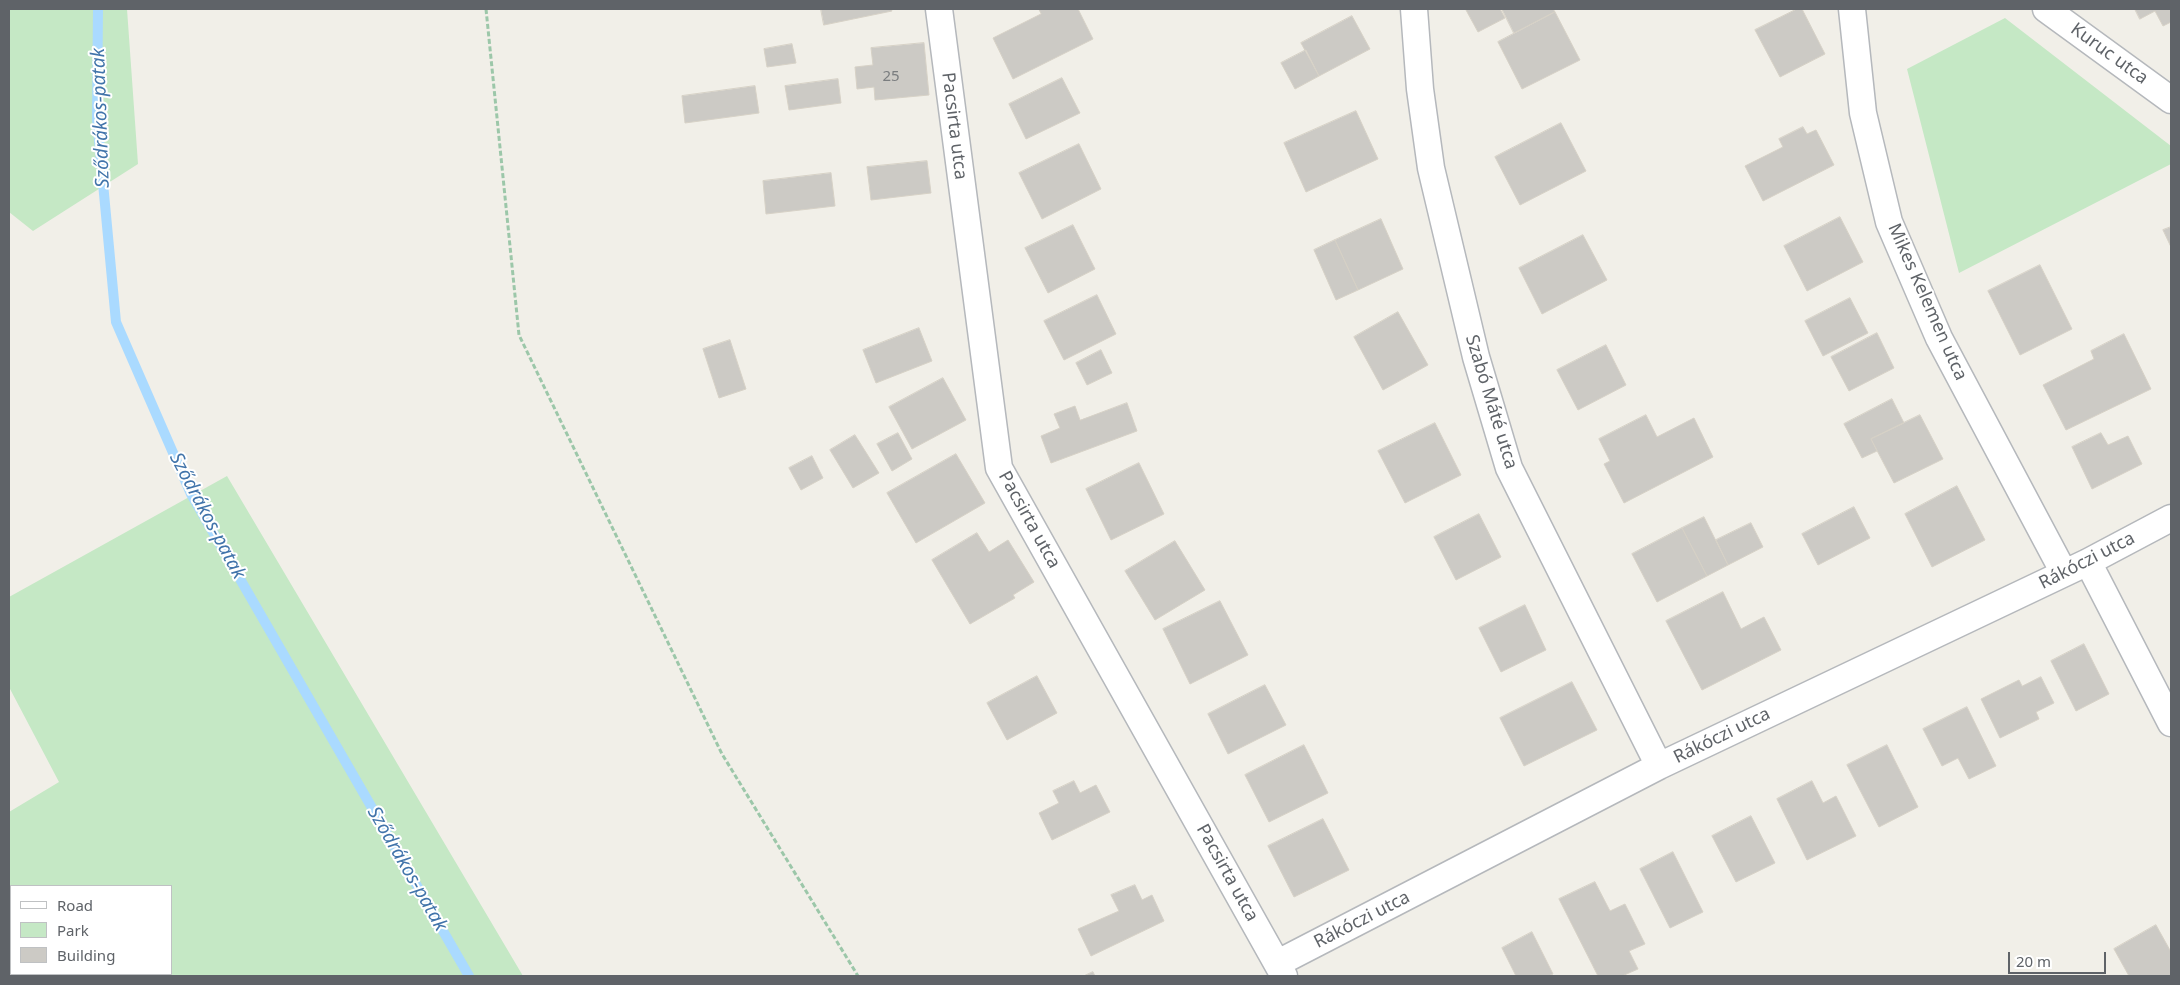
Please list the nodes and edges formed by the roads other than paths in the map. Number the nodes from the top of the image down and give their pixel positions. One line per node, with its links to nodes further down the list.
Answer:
1 (939, 9): 11 (street, Pacsirta utca)
2 (1414, 9): 10 (street, Szabó Máté utca)
3 (1852, 9): 8 (street, Mikes Kelemen utca)
4 (2046, 9): 5 (street, Kuruc utca)
5 (2171, 100)
6 (2171, 518): 7 (street, Rákóczi utca)
7 (2088, 562): 8 (street, Rákóczi utca); 9 (street)
8 (2064, 573): 10 (street, Rákóczi utca)
9 (2171, 723)
10 (1659, 766): 11 (street, Rákóczi utca)
11 (1281, 970)

